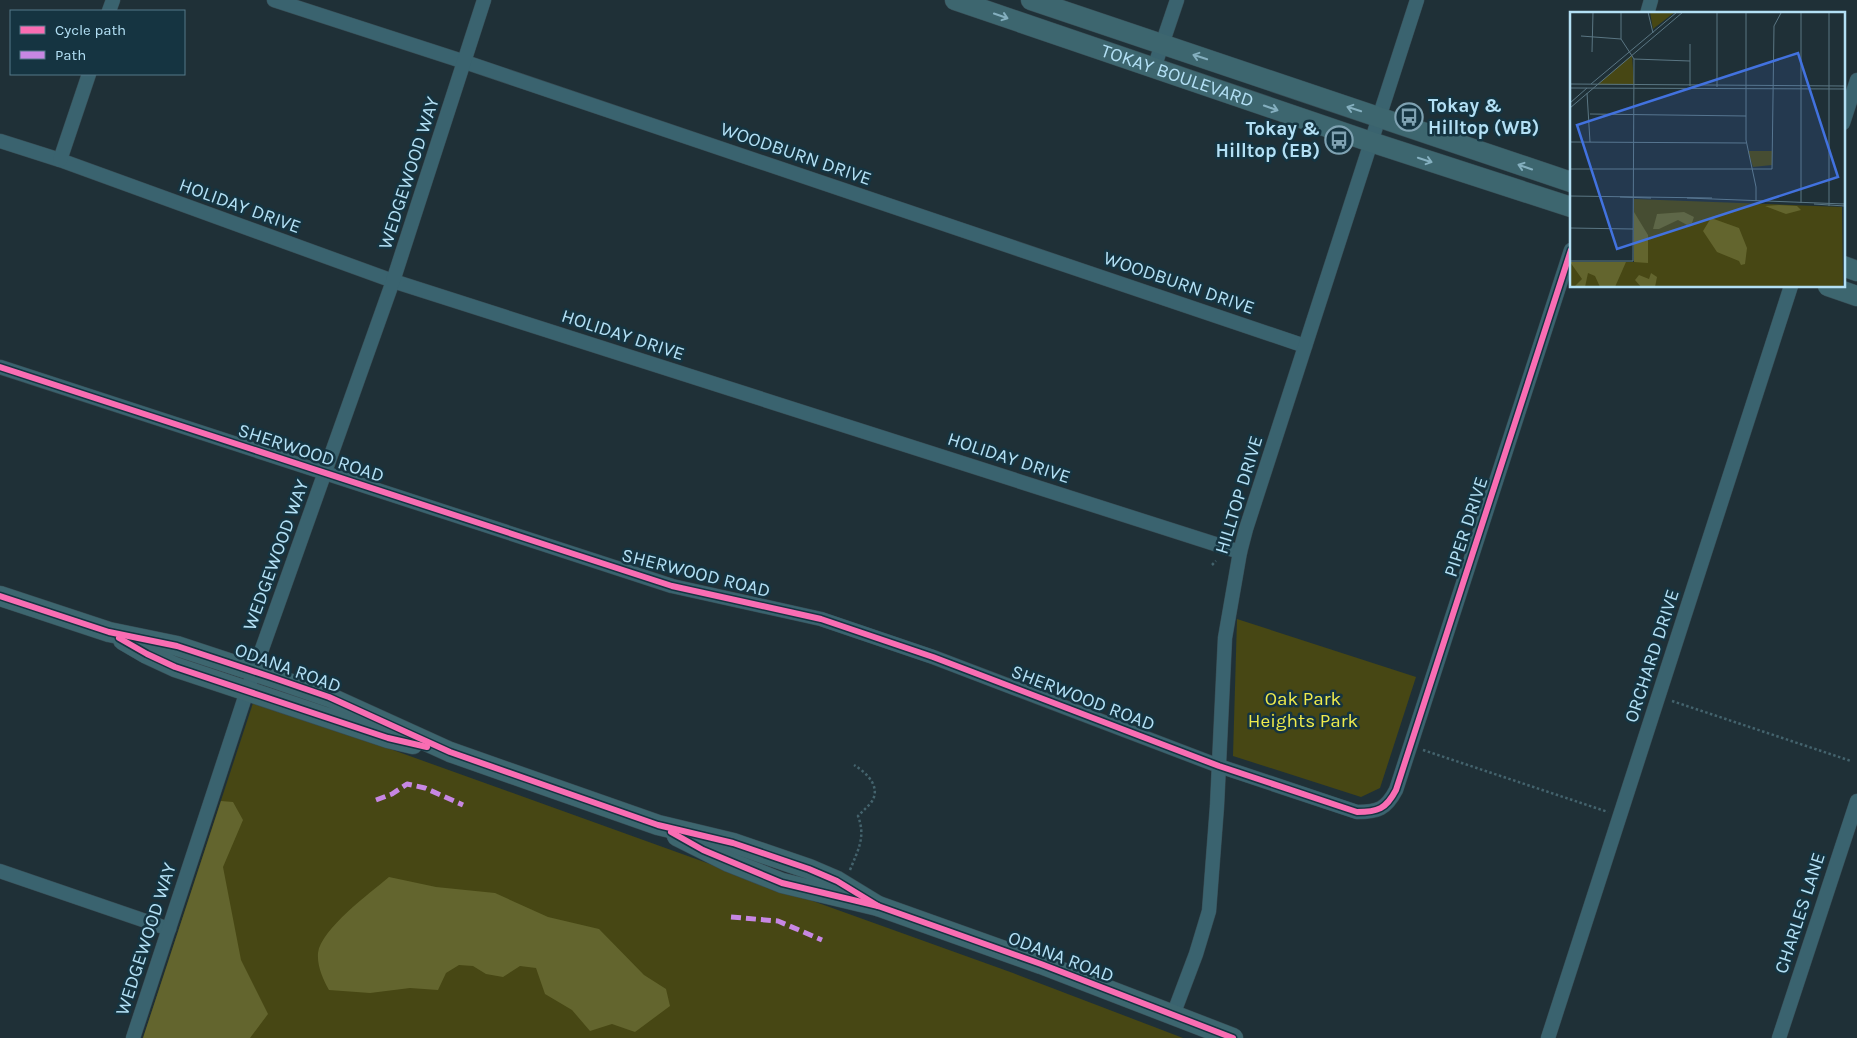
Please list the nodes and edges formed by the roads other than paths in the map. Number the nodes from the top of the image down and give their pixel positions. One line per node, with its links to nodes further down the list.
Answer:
1 (274, 0): 10 (street, WOODBURN DRIVE)
2 (484, 0): 10 (street, WEDGEWOOD WAY)
3 (955, 0): 11 (street, TOKAY BOULEVARD, one-way to 11)
4 (1031, 0): 9 (street, TOKAY BOULEVARD)
5 (1177, 0): 9 (street)
6 (1417, 0): 14 (street, HILLTOP DRIVE)
7 (1652, 0): 8 (street)
8 (1648, 12)
9 (1162, 45): 11 (street); 14 (street, TOKAY BOULEVARD, one-way to 9)
10 (465, 62): 24 (street, WEDGEWOOD WAY); 28 (street, WOODBURN DRIVE)
11 (1154, 68): 17 (street, TOKAY BOULEVARD, one-way to 17)
12 (88, 75): 18 (street)
13 (1857, 80): 15 (street)
14 (1379, 117): 17 (street, HILLTOP DRIVE); 19 (street, TOKAY BOULEVARD, one-way to 14)
15 (1844, 120)
16 (0, 141): 18 (street, HOLIDAY DRIVE)
17 (1371, 142): 20 (street, TOKAY BOULEVARD, one-way to 20); 28 (street, HILLTOP DRIVE)
18 (60, 160): 24 (street, HOLIDAY DRIVE)
19 (1570, 182)
20 (1570, 207)
21 (1570, 253): 39 (street, PIPER DRIVE)
22 (1844, 266): 23 (street)
23 (1857, 271)
24 (394, 281): 30 (street, WEDGEWOOD WAY); 31 (street, HOLIDAY DRIVE)
25 (1790, 288): 45 (street, ORCHARD DRIVE)
26 (1834, 288): 27 (street)
27 (1857, 296)
28 (1305, 346): 31 (street, HILLTOP DRIVE)
29 (0, 367): 30 (street, SHERWOOD ROAD)
30 (325, 474): 34 (street, WEDGEWOOD WAY); 37 (street, SHERWOOD ROAD)
31 (1240, 552): 37 (street, HILLTOP DRIVE)
32 (0, 596): 33 (street, ODANA ROAD)
33 (109, 632): 34 (street, ODANA ROAD); 35 (street, ODANA ROAD)
34 (254, 671): 35 (street, WEDGEWOOD WAY); 36 (street, ODANA ROAD)
35 (247, 691): 36 (street, ODANA ROAD); 41 (street, WEDGEWOOD WAY)
36 (450, 752): 42 (street, ODANA ROAD)
37 (1219, 766): 39 (street, SHERWOOD ROAD); 42 (street, HILLTOP DRIVE)
38 (1857, 800): 46 (street, CHARLES LANE)
39 (1381, 808)
40 (0, 871): 41 (street)
41 (169, 929): 43 (street, WEDGEWOOD WAY)
42 (1173, 1015): 44 (street, ODANA ROAD)
43 (133, 1038)
44 (1233, 1038)
45 (1548, 1038)
46 (1779, 1038)

